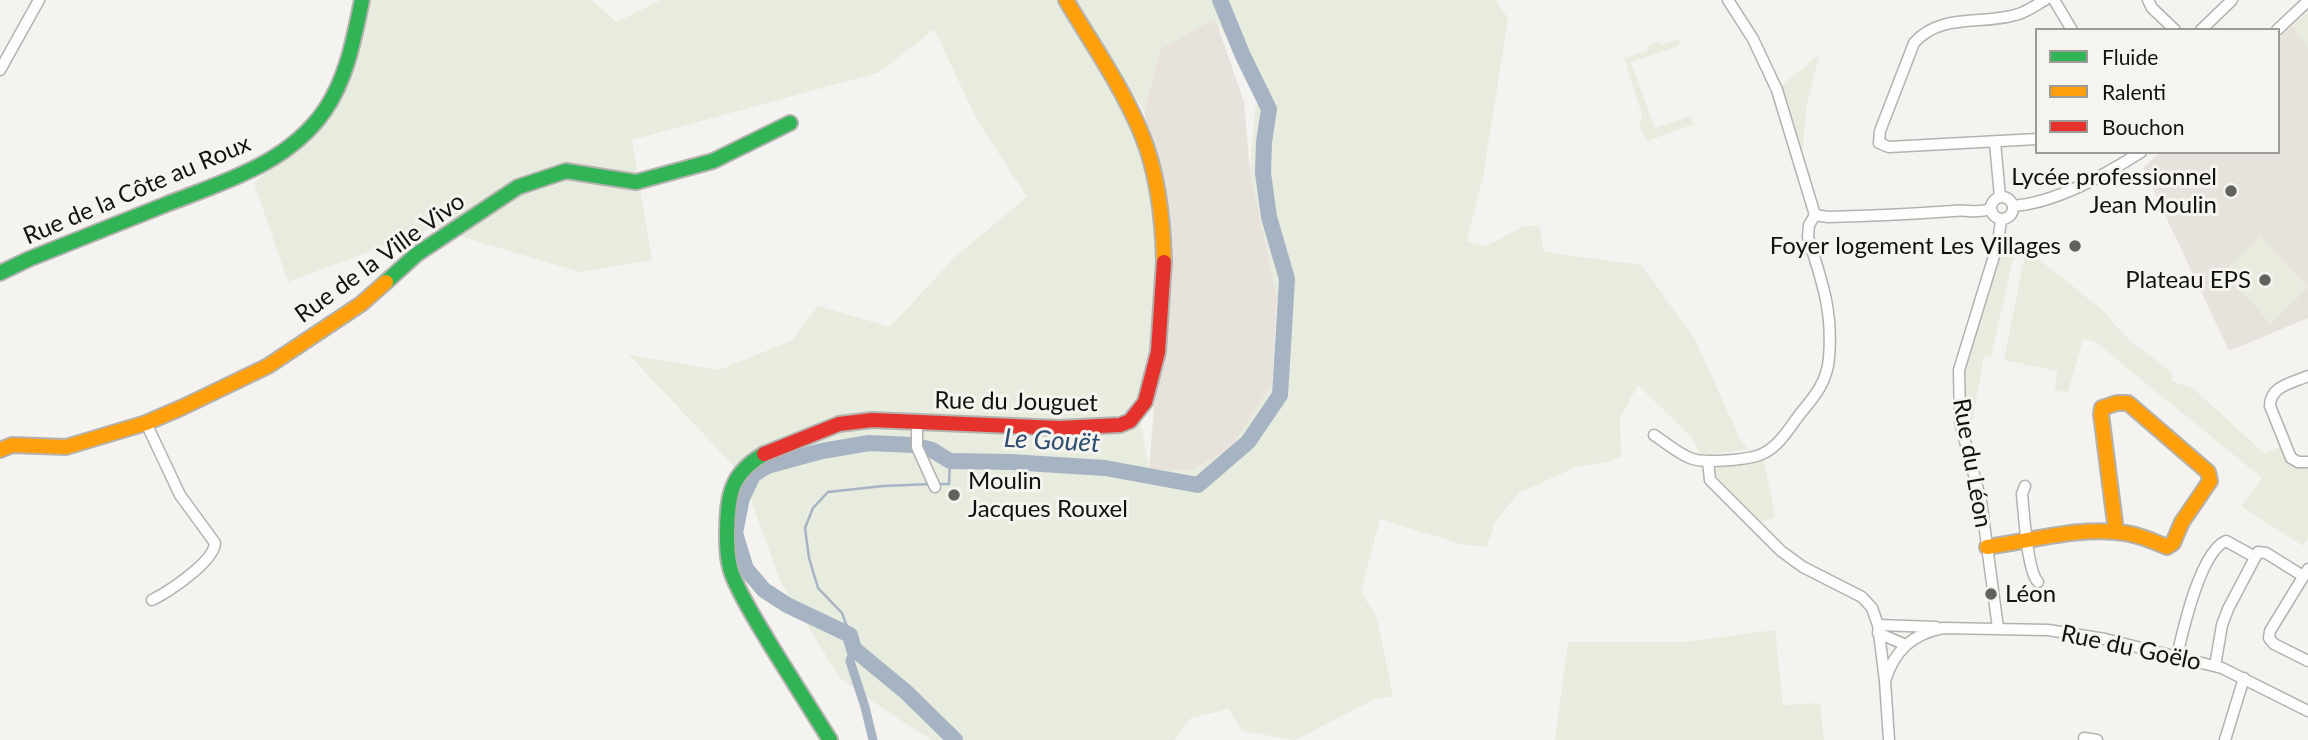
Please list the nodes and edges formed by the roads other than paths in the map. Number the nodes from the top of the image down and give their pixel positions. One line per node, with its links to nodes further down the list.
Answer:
1 (39, 0): 14 (street)
2 (362, 0): 24 (street, Rue de la Côte au Roux)
3 (1066, 0): 27 (street, Rue du Jouguet)
4 (1728, 0): 22 (street)
5 (2045, 0): 17 (street)
6 (2054, 0): 10 (street)
7 (2148, 0): 11 (street)
8 (2232, 0): 12 (street)
9 (2308, 1): 13 (street)
10 (2071, 28)
11 (2173, 28)
12 (2203, 28)
13 (2279, 28)
14 (0, 70)
15 (790, 123): 26 (street, Rue de la Ville Vivo)
16 (2035, 139): 17 (street)
17 (1995, 142): 19 (street)
18 (2138, 154): 20 (street)
19 (2000, 197): 20 (street); 21 (street)
20 (2013, 206): 23 (street)
21 (1991, 209): 22 (street); 23 (street)
22 (1815, 215): 30 (street)
23 (2001, 220): 36 (street, Rue du Léon)
24 (0, 273)
25 (2308, 376): 31 (street)
26 (146, 423): 29 (street, Rue de la Ville Vivo); 40 (street)
27 (918, 427): 32 (street); 52 (street, Rue du Jouguet)
28 (1654, 435): 30 (street)
29 (0, 450)
30 (1708, 461): 43 (street)
31 (2308, 462)
32 (934, 484)
33 (2025, 486): 35 (street)
34 (2116, 531): 34 (street); 35 (street)
35 (2028, 541): 36 (street); 39 (street)
36 (1987, 547): 42 (street, Rue du Léon)
37 (2255, 557): 38 (street); 45 (street); 47 (street)
38 (2306, 573): 46 (street)
39 (2038, 582)
40 (152, 600)
41 (1943, 628): 42 (street, Rue du Goëlo); 43 (street, Rue du Goëlo); 44 (street, Rue du Goëlo)
42 (1998, 628): 45 (street, Rue du Goëlo)
43 (1878, 629): 44 (street); 49 (street)
44 (1906, 645): 49 (street)
45 (2177, 656): 47 (street, Rue du Goëlo)
46 (2308, 661)
47 (2215, 666): 48 (street, Rue du Goëlo)
48 (2244, 678): 50 (street, Rue du Goëlo); 55 (street)
49 (1885, 681): 53 (street)
50 (2308, 711)
51 (2084, 738): 54 (street)
52 (830, 740)
53 (1889, 740)
54 (2097, 740)
55 (2225, 740)

